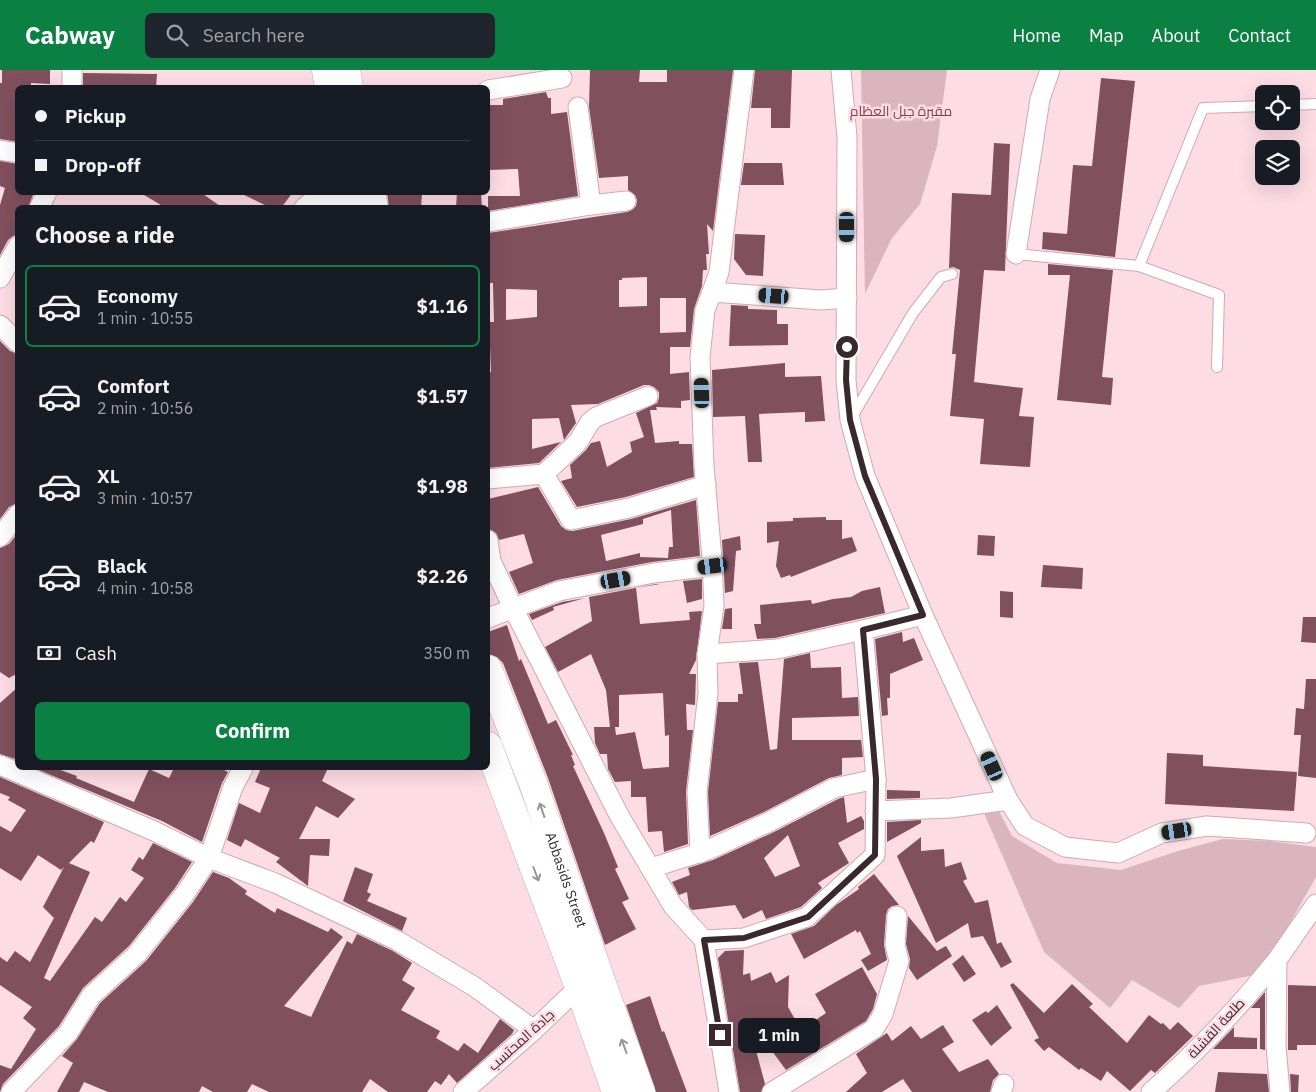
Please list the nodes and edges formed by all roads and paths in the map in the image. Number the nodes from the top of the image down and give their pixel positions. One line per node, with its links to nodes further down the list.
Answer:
1 (72, 70): 8 (street)
2 (326, 70): 9 (main road)
3 (346, 70): 10 (main road)
4 (744, 70): 28 (street)
5 (841, 70): 29 (street)
6 (1050, 70): 24 (street)
7 (562, 78): 11 (street)
8 (72, 85)
9 (328, 85)
10 (349, 85)
11 (490, 90)
12 (1316, 104): 13 (lane)
13 (1300, 105)
14 (1255, 106): 25 (lane)
15 (578, 107): 21 (street)
16 (0, 150): 17 (street)
17 (15, 152)
18 (340, 195): 20 (street)
19 (626, 201): 21 (street)
20 (308, 205)
21 (591, 205): 22 (street)
22 (490, 222)
23 (15, 251): 27 (street)
24 (1016, 254): 25 (lane)
25 (1140, 266): 32 (lane)
26 (952, 274): 34 (lane)
27 (0, 278)
28 (712, 292): 29 (street); 37 (street)
29 (847, 298): 34 (street)
30 (0, 325): 31 (street)
31 (15, 340)
32 (1217, 368)
33 (648, 396): 35 (street)
34 (850, 420): 43 (street)
35 (544, 474): 36 (street); 37 (street)
36 (490, 479)
37 (706, 485): 41 (street)
38 (15, 518): 39 (street)
39 (0, 537)
40 (490, 554): 42 (street)
41 (713, 566): 42 (street); 46 (street)
42 (513, 608): 44 (street); 57 (street)
43 (923, 615): 45 (street); 52 (street)
44 (490, 617)
45 (863, 630): 46 (street); 51 (street)
46 (707, 654): 55 (street)
47 (490, 674): 68 (main road, Abbasids Street, one-way to 47)
48 (490, 751): 62 (main road, Abbasids Street, one-way to 62)
49 (0, 765): 56 (street)
50 (242, 770): 56 (street)
51 (876, 779): 53 (street); 55 (street)
52 (1008, 800): 53 (street); 54 (street)
53 (875, 811): 60 (street)
54 (1306, 833)
55 (700, 853): 57 (street)
56 (209, 858): 63 (street); 65 (street)
57 (651, 868): 60 (street)
58 (1316, 904): 61 (street, طلعة القشلة)
59 (897, 916): 70 (street)
60 (704, 940): 69 (street)
61 (1277, 960): 64 (street, طلعة القشلة); 71 (street)
62 (579, 987): 63 (street, جادة المحتسب); 67 (main road, Abbasids Street)
63 (534, 1030): 66 (street, جادة المحتسب)
64 (1154, 1091)
65 (11, 1092)
66 (463, 1092)
67 (616, 1092)
68 (641, 1092)
69 (729, 1092)
70 (772, 1092)
71 (1280, 1092)

